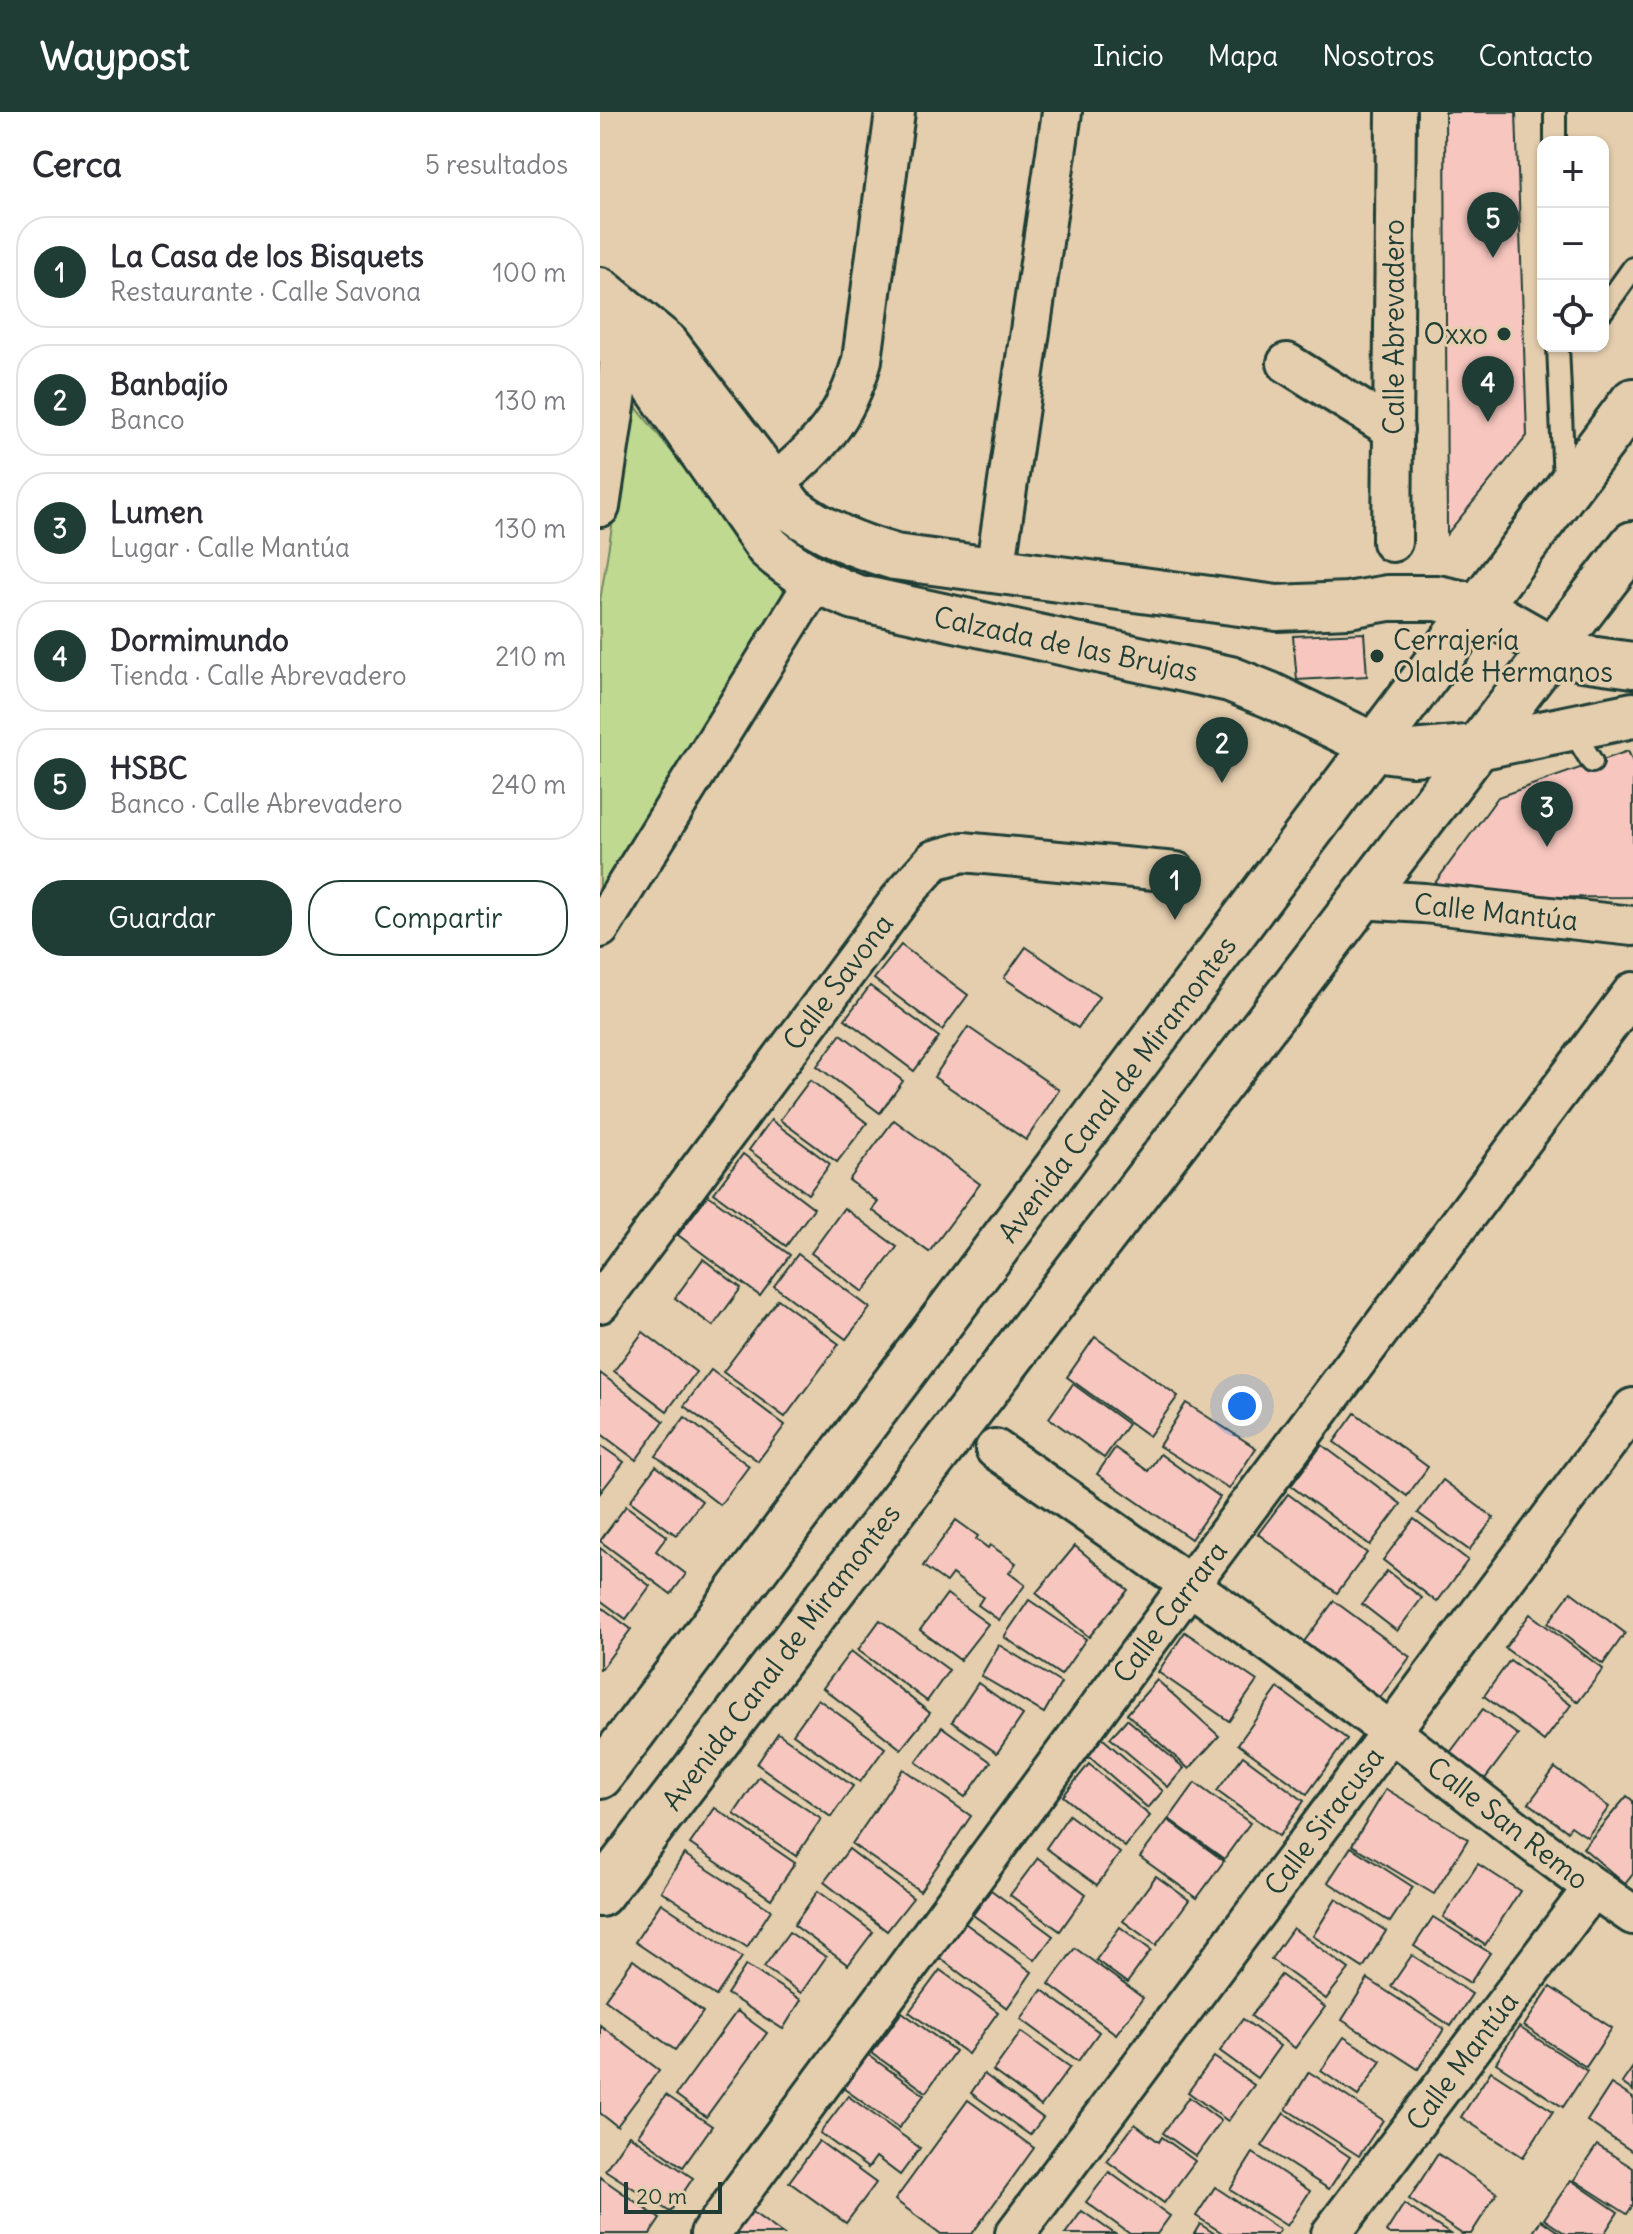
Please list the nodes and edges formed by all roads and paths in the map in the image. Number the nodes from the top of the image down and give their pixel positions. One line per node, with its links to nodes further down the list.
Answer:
1 (895, 112): 14 (street)
2 (1062, 112): 20 (street)
3 (1396, 112): 13 (street, Calle Abrevadero)
4 (1555, 112): 5 (lane)
5 (1555, 136)
6 (1633, 268): 8 (lane)
7 (602, 290): 9 (street); 14 (main road, Calzada de las Brujas)
8 (1609, 302)
9 (610, 342): 16 (street); 21 (main road, Calzada de las Brujas)
10 (1558, 352): 15 (lane)
11 (1287, 363): 13 (street)
12 (1633, 401): 15 (main road, Avenida Canal de Miramontes)
13 (1394, 430): 17 (street, Calle Abrevadero)
14 (772, 486): 19 (main road, Calzada de las Brujas)
15 (1565, 493): 22 (main road, Avenida Canal de Miramontes)
16 (600, 507)
17 (1392, 542)
18 (1633, 544): 25 (main road, Avenida Canal de Miramontes)
19 (942, 564): 20 (main road, Calzada de las Brujas); 23 (main road)
20 (991, 571): 22 (main road, Calzada de las Brujas); 24 (main road)
21 (815, 581): 23 (main road, Calzada de las Brujas); 32 (street)
22 (1479, 607): 25 (main road, Calzada de las Brujas); 28 (main road, Avenida Canal de Miramontes)
23 (936, 617): 24 (main road, Calzada de las Brujas)
24 (983, 624): 28 (main road, Calzada de las Brujas)
25 (1553, 649): 26 (main road, Calzada de las Brujas); 29 (main road, Avenida Canal de Miramontes)
26 (1633, 665)
27 (1633, 715): 29 (main road, Calzada de las Brujas)
28 (1376, 745): 29 (main road, Calzada de las Brujas); 40 (main road, Avenida Canal de Miramontes)
29 (1478, 747): 31 (main road, Avenida Canal de Miramontes)
30 (1176, 872): 35 (street, Calle Savona)
31 (1359, 899): 33 (street, Calle Mantúa); 42 (main road, Avenida Canal de Miramontes)
32 (606, 906)
33 (1633, 926)
34 (1633, 992): 38 (street, Calle Carrara)
35 (600, 1303)
36 (1633, 1408): 39 (street, Calle Siracusa)
37 (995, 1449): 38 (street, Calle San Remo)
38 (1190, 1584): 39 (street, Calle San Remo); 44 (street, Calle Carrara)
39 (1390, 1732): 41 (street, Calle San Remo); 45 (street, Calle Siracusa)
40 (600, 1776)
41 (1593, 1888): 43 (street, Calle San Remo); 46 (street, Calle Mantúa)
42 (600, 1894)
43 (1633, 1915)
44 (710, 2234)
45 (1015, 2234)
46 (1331, 2234)

